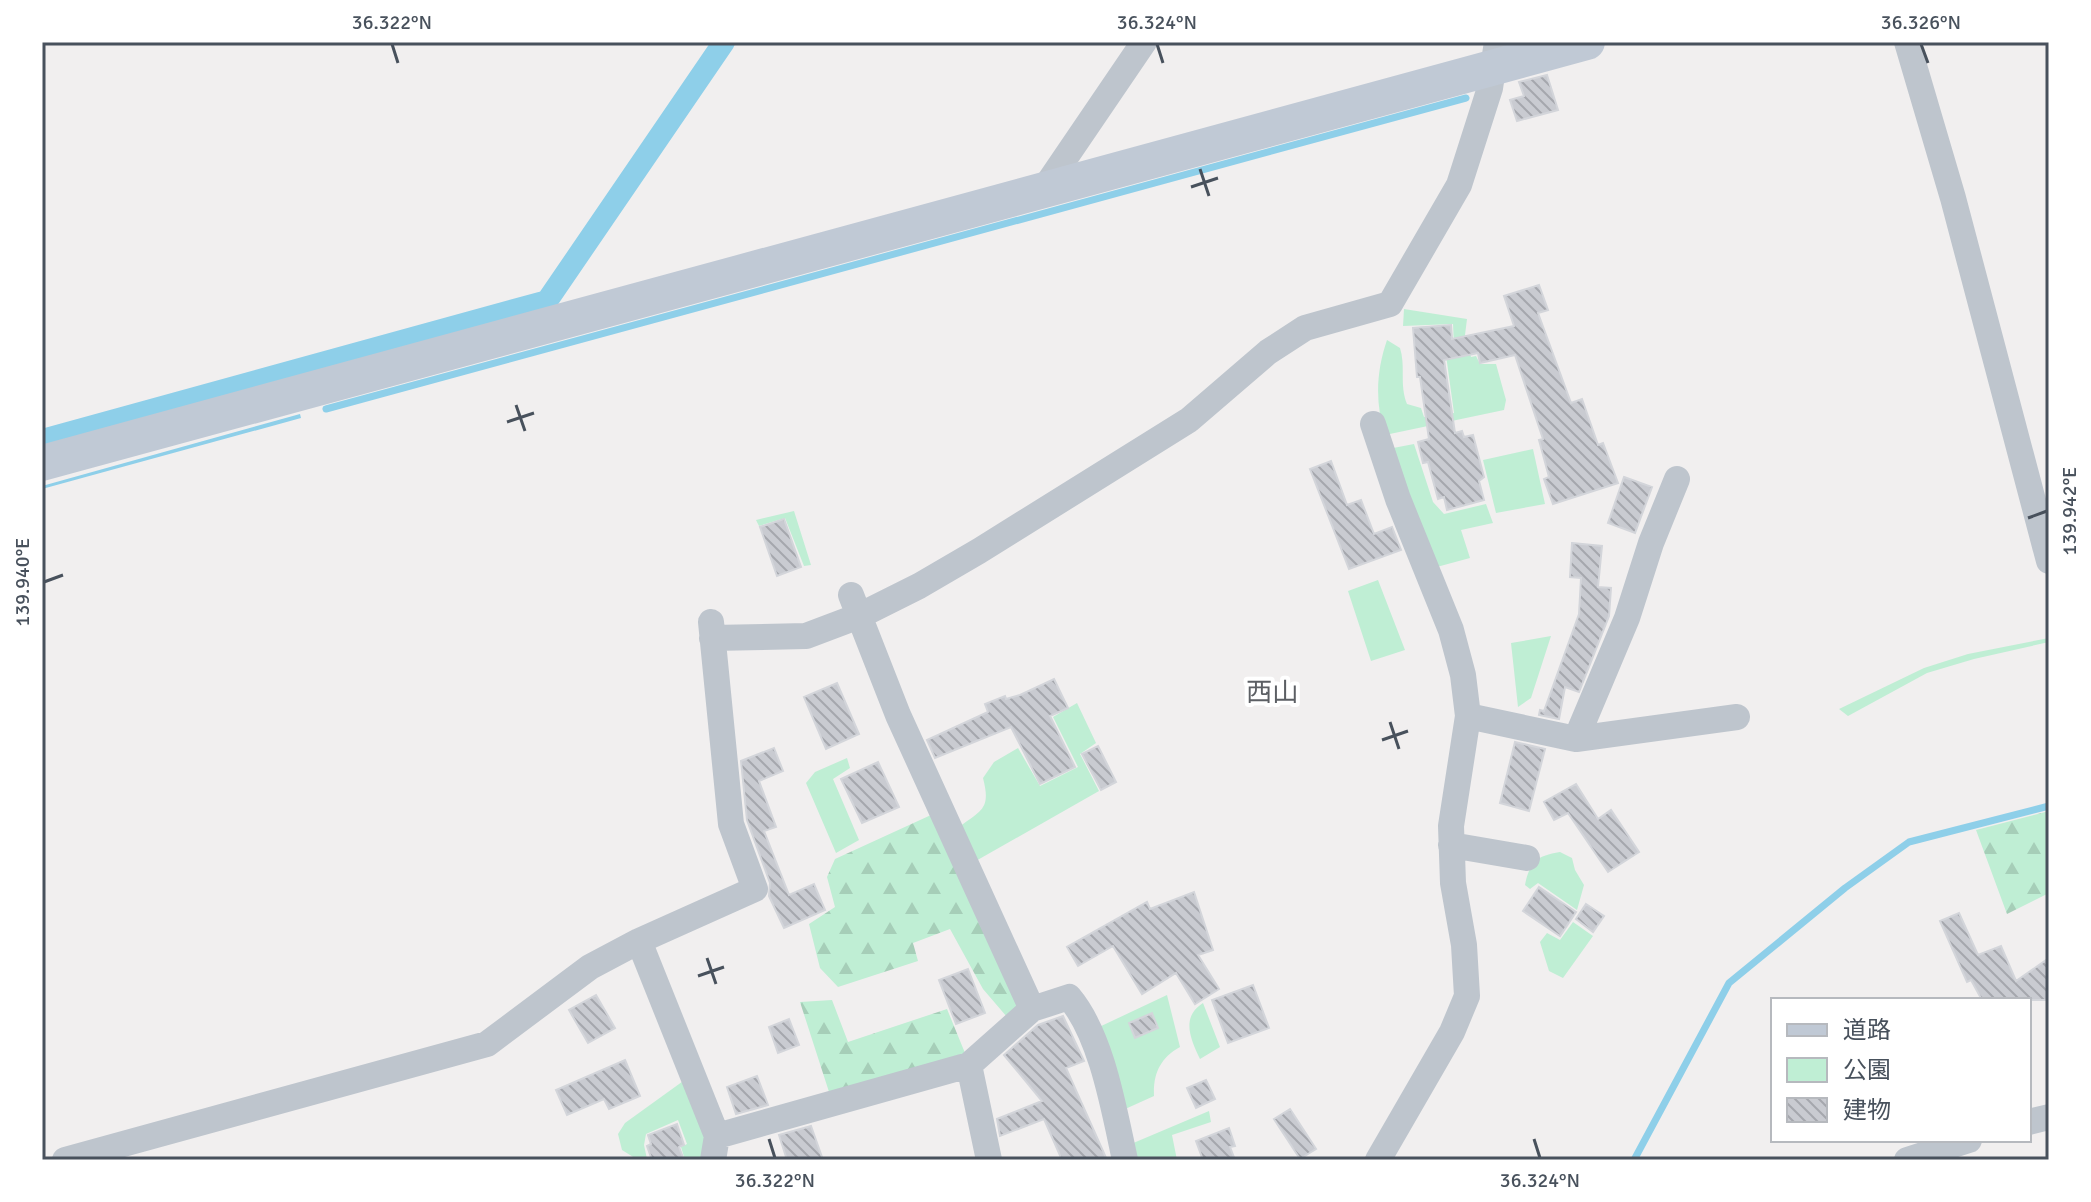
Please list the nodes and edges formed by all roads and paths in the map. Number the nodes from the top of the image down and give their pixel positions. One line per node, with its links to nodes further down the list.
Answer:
1 (1144, 42): 5 (street)
2 (1587, 42): 4 (street)
3 (1907, 42): 9 (street)
4 (1495, 55): 5 (street); 10 (street)
5 (1044, 189): 7 (street)
6 (1373, 424): 11 (street)
7 (42, 463)
8 (1677, 479): 13 (street)
9 (2049, 561)
10 (855, 606): 16 (street); 17 (street)
11 (1468, 716): 13 (street); 14 (street)
12 (1737, 717): 13 (street)
13 (1576, 739)
14 (1451, 845): 15 (street); 24 (street)
15 (1527, 858)
16 (639, 941): 20 (street); 21 (street)
17 (1032, 1009): 18 (street); 23 (street)
18 (969, 1065): 20 (street); 22 (street)
19 (1963, 1142): 25 (street)
20 (715, 1148)
21 (65, 1160)
22 (989, 1160)
23 (1125, 1160)
24 (1378, 1160)
25 (1907, 1160)

